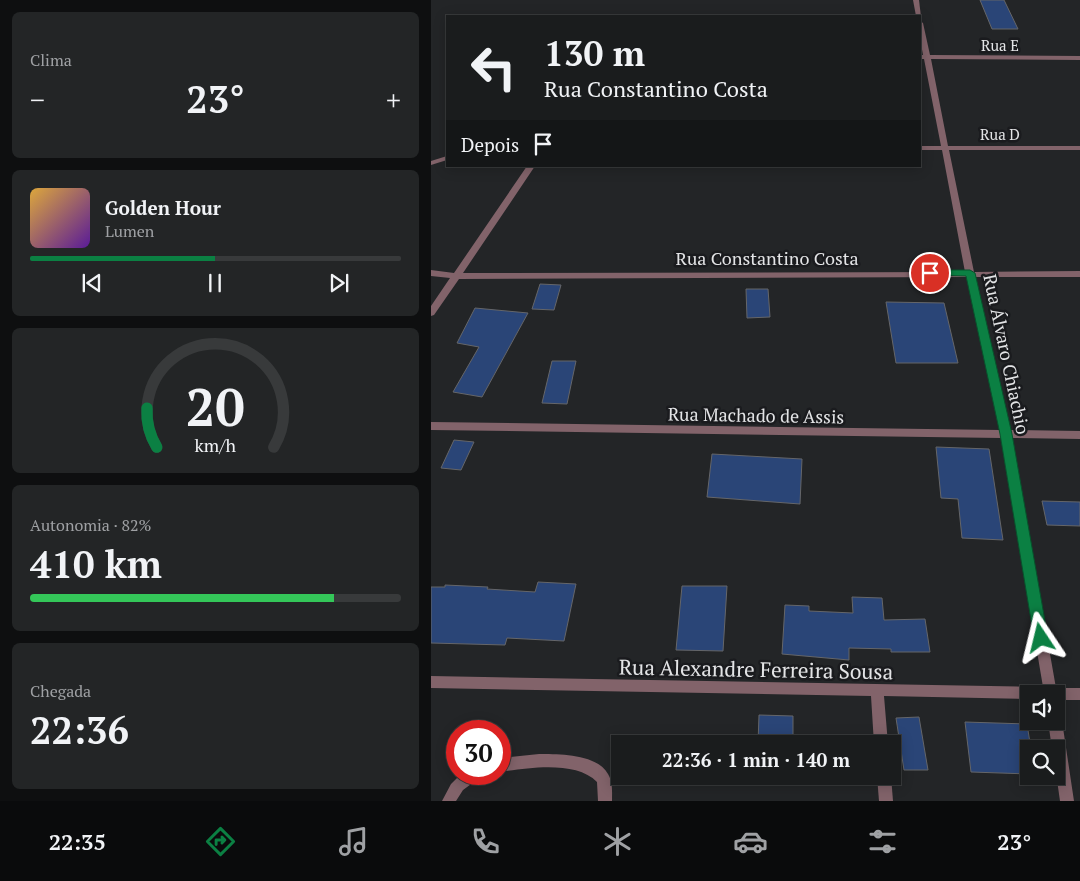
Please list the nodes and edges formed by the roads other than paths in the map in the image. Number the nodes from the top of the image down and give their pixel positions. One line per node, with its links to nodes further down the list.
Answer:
1 (916, 0): 2 (street)
2 (919, 15)
3 (921, 34): 4 (street, Rua Álvaro Chiachio)
4 (923, 57): 5 (street, Rua E); 7 (street, Rua Álvaro Chiachio)
5 (1080, 58)
6 (921, 148): 7 (street, Rua D)
7 (944, 148): 8 (street, Rua D); 13 (street, Rua Álvaro Chiachio)
8 (1080, 148)
9 (446, 158): 10 (street)
10 (431, 163)
11 (530, 167): 15 (street)
12 (431, 273): 15 (street, Rua Constantino Costa)
13 (970, 273): 14 (street, Rua Constantino Costa); 15 (street, Rua Constantino Costa); 18 (street, Rua Álvaro Chiachio)
14 (1080, 274)
15 (455, 276): 16 (street)
16 (431, 313)
17 (431, 426): 18 (street, Rua Machado de Assis)
18 (1006, 434): 19 (street, Rua Machado de Assis); 21 (street, Rua Álvaro Chiachio)
19 (1080, 435)
20 (431, 682): 22 (street, Rua Alexandre Ferreira Sousa)
21 (1049, 685)
22 (877, 692): 23 (street, Rua Alexandre Ferreira Sousa); 27 (street)
23 (1020, 694)
24 (1065, 694): 25 (street, Rua Alexandre Ferreira Sousa)
25 (1080, 694)
26 (1056, 730): 34 (street)
27 (880, 735)
28 (511, 763): 32 (street)
29 (459, 785): 31 (street)
30 (885, 785): 33 (street)
31 (449, 801)
32 (605, 801)
33 (886, 801)
34 (1067, 801)

